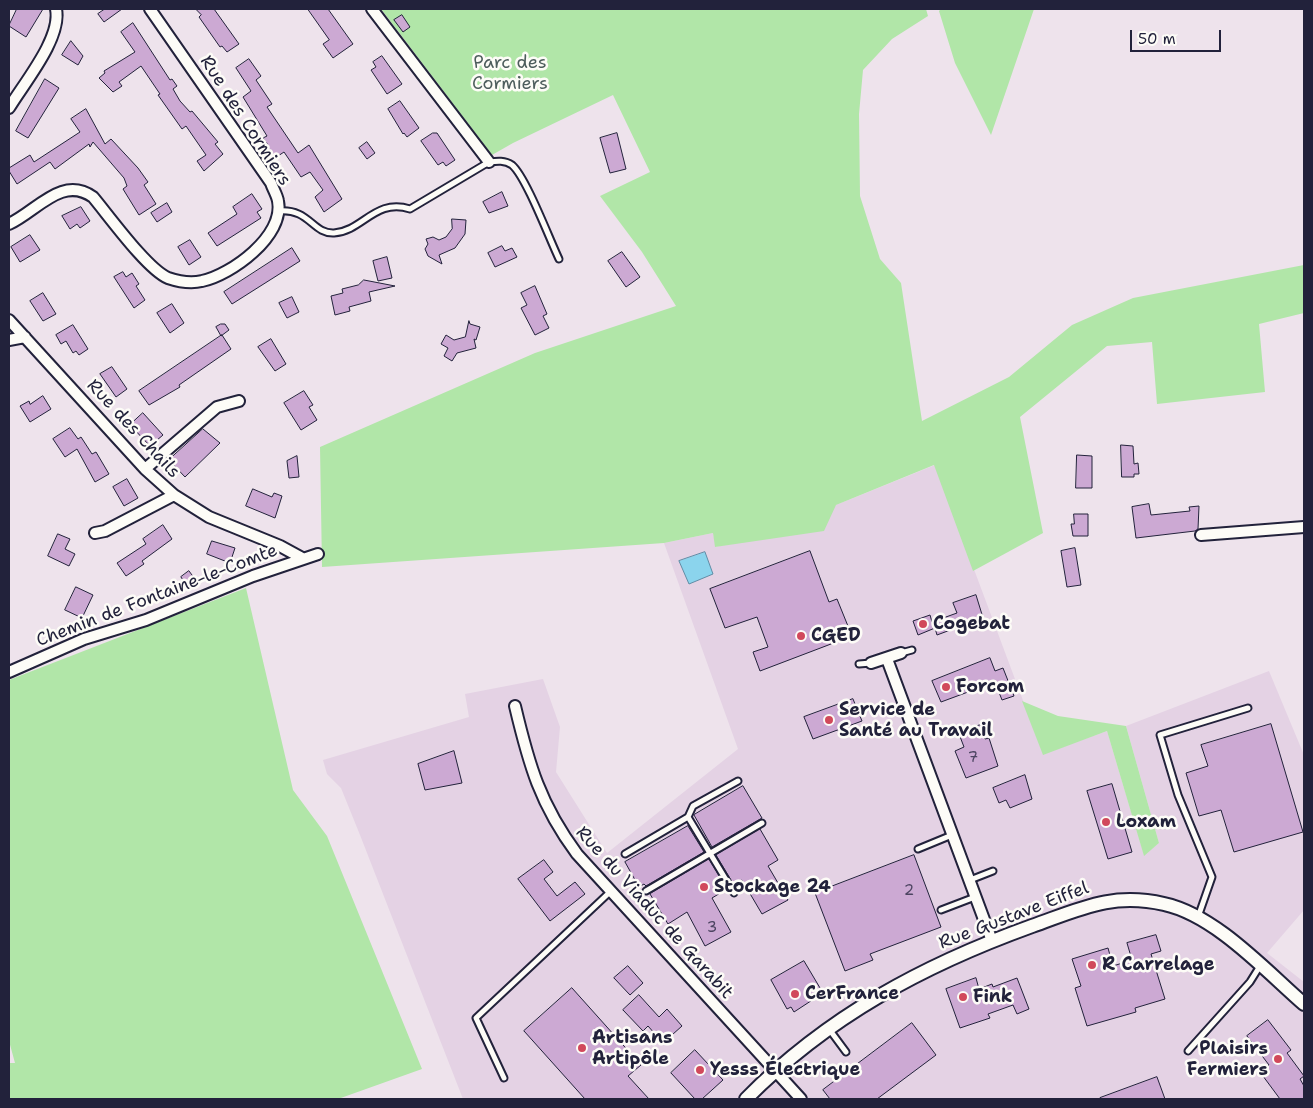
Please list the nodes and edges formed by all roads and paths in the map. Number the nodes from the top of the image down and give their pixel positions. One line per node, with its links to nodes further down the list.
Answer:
1 (56, 9): 4 (street)
2 (150, 9): 6 (street, Rue des Cormiers)
3 (372, 9): 5 (street)
4 (9, 108)
5 (489, 162): 6 (lane); 8 (lane)
6 (278, 211): 7 (street, Rue des Cormiers)
7 (9, 224)
8 (559, 259)
9 (10, 322): 10 (street, Rue des Chails)
10 (25, 337): 11 (street); 13 (street, Rue des Chails)
11 (9, 340)
12 (238, 401): 13 (street)
13 (145, 469): 14 (street, Rue des Chails)
14 (174, 495): 16 (street); 19 (street, Rue des Chails)
15 (1304, 527): 17 (street)
16 (95, 533)
17 (1201, 535)
18 (318, 554): 19 (street, Chemin de Fontaine-le-Comte)
19 (302, 558): 25 (street, Chemin de Fontaine-le-Comte)
20 (912, 650): 21 (lane)
21 (901, 653): 22 (street)
22 (887, 658): 23 (street); 31 (street)
23 (871, 663): 24 (lane)
24 (858, 664)
25 (9, 672)
26 (515, 706): 37 (street, Rue du Viaduc de Garabit)
27 (1248, 708): 42 (lane)
28 (738, 781): 29 (lane)
29 (688, 817): 33 (lane); 34 (lane)
30 (762, 823): 34 (lane)
31 (953, 835): 32 (lane); 36 (street)
32 (918, 848)
33 (624, 854)
34 (710, 854): 38 (lane); 39 (lane)
35 (993, 871): 36 (lane)
36 (970, 880): 40 (street)
37 (611, 891): 49 (street, Rue du Viaduc de Garabit); 50 (lane)
38 (646, 891)
39 (734, 893)
40 (976, 897): 41 (lane); 43 (street)
41 (941, 910)
42 (1198, 917): 43 (street, Rue Gustave Eiffel); 44 (street, Rue Gustave Eiffel)
43 (992, 941): 46 (street, Rue Gustave Eiffel)
44 (1260, 966): 45 (street, Rue Gustave Eiffel); 47 (lane)
45 (1304, 1004)
46 (828, 1028): 48 (lane); 49 (street, Rue Gustave Eiffel)
47 (1188, 1051)
48 (846, 1052)
49 (775, 1071): 51 (street, Rue Gustave Eiffel); 52 (street, Rue du Viaduc de Garabit)
50 (504, 1078)
51 (746, 1099)
52 (801, 1099)

